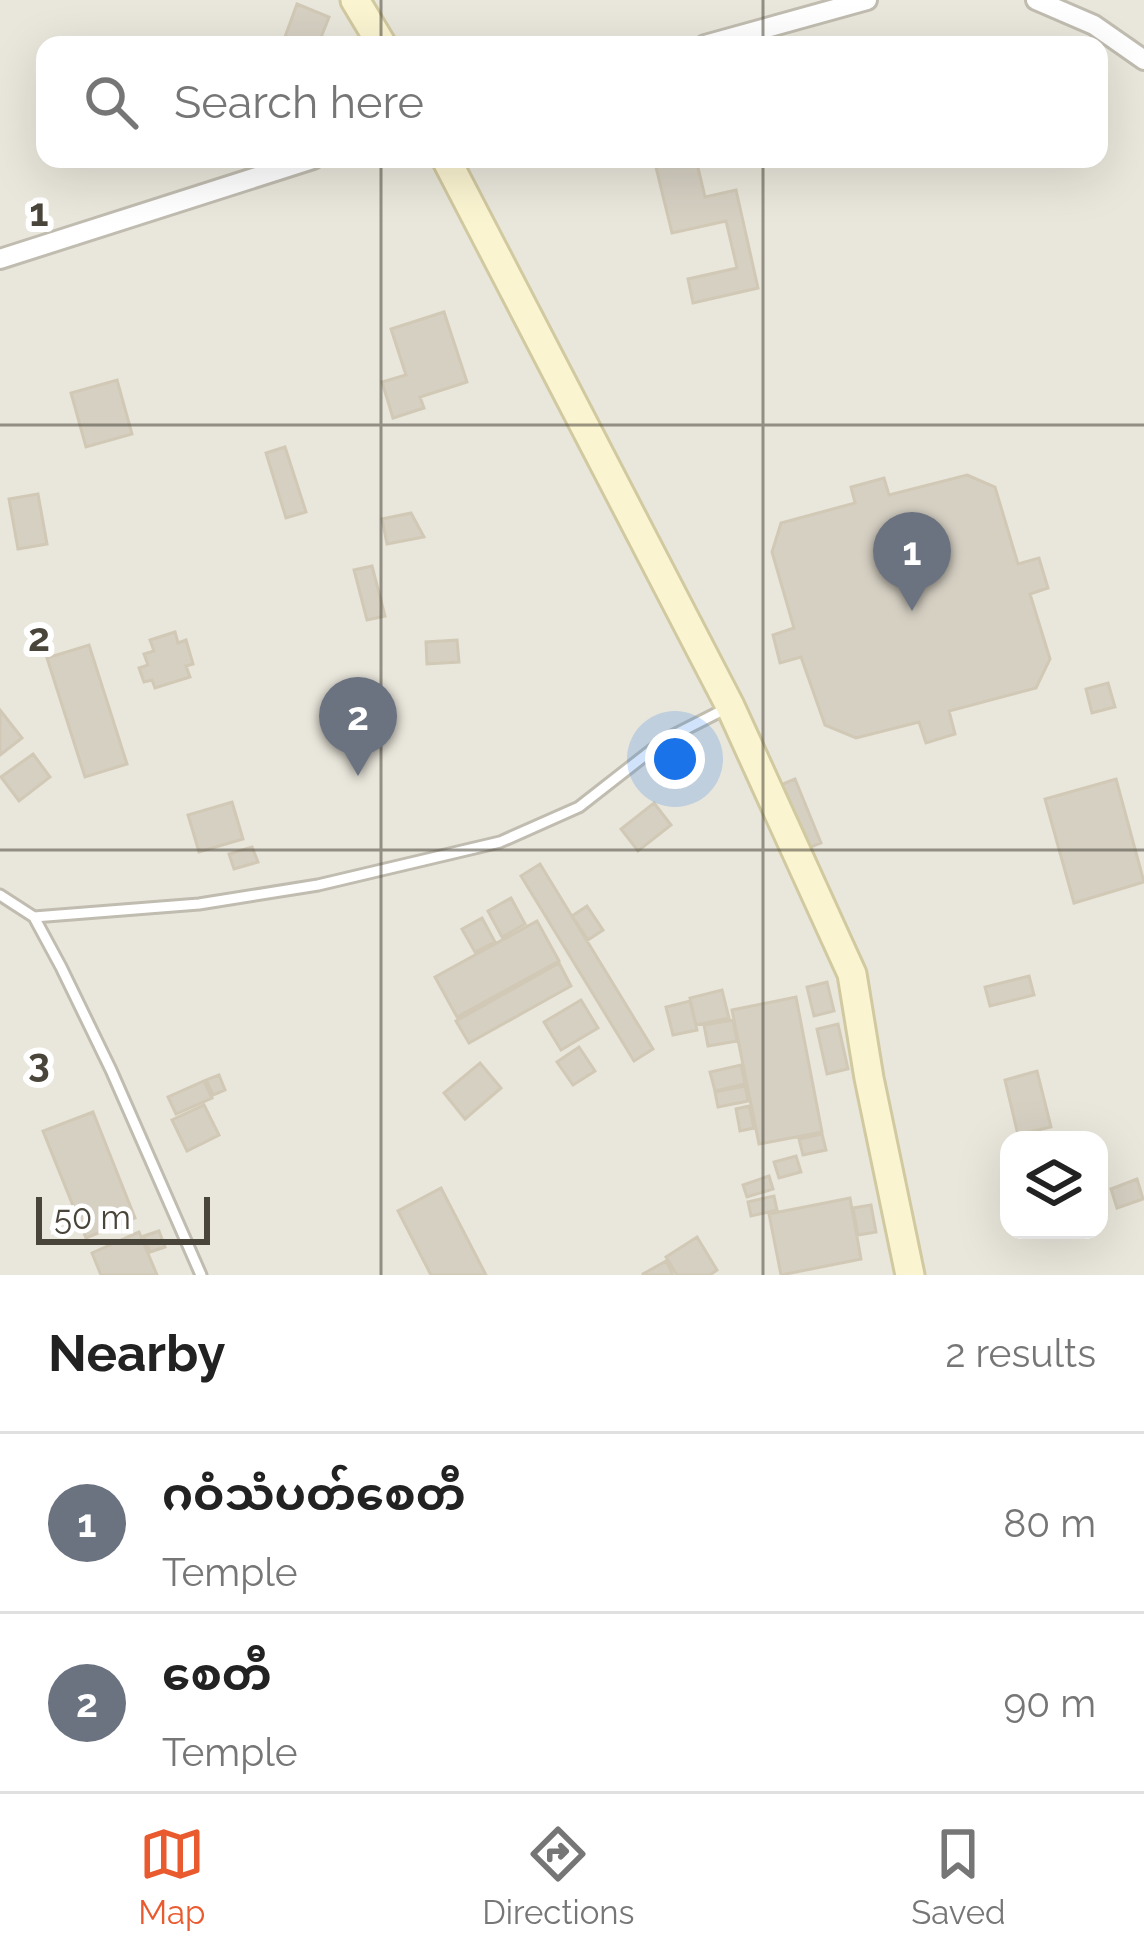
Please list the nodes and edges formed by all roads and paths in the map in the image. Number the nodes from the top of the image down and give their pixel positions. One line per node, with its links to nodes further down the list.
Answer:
1 (355, 0): 4 (street)
2 (867, 0): 5 (street)
3 (1036, 0): 6 (street)
4 (377, 36)
5 (738, 36)
6 (1144, 60)
7 (285, 168): 9 (street)
8 (451, 168): 10 (street)
9 (0, 259)
10 (730, 706): 12 (lane); 14 (street)
11 (0, 895): 12 (lane)
12 (34, 917): 13 (lane)
13 (201, 1275)
14 (910, 1275)

